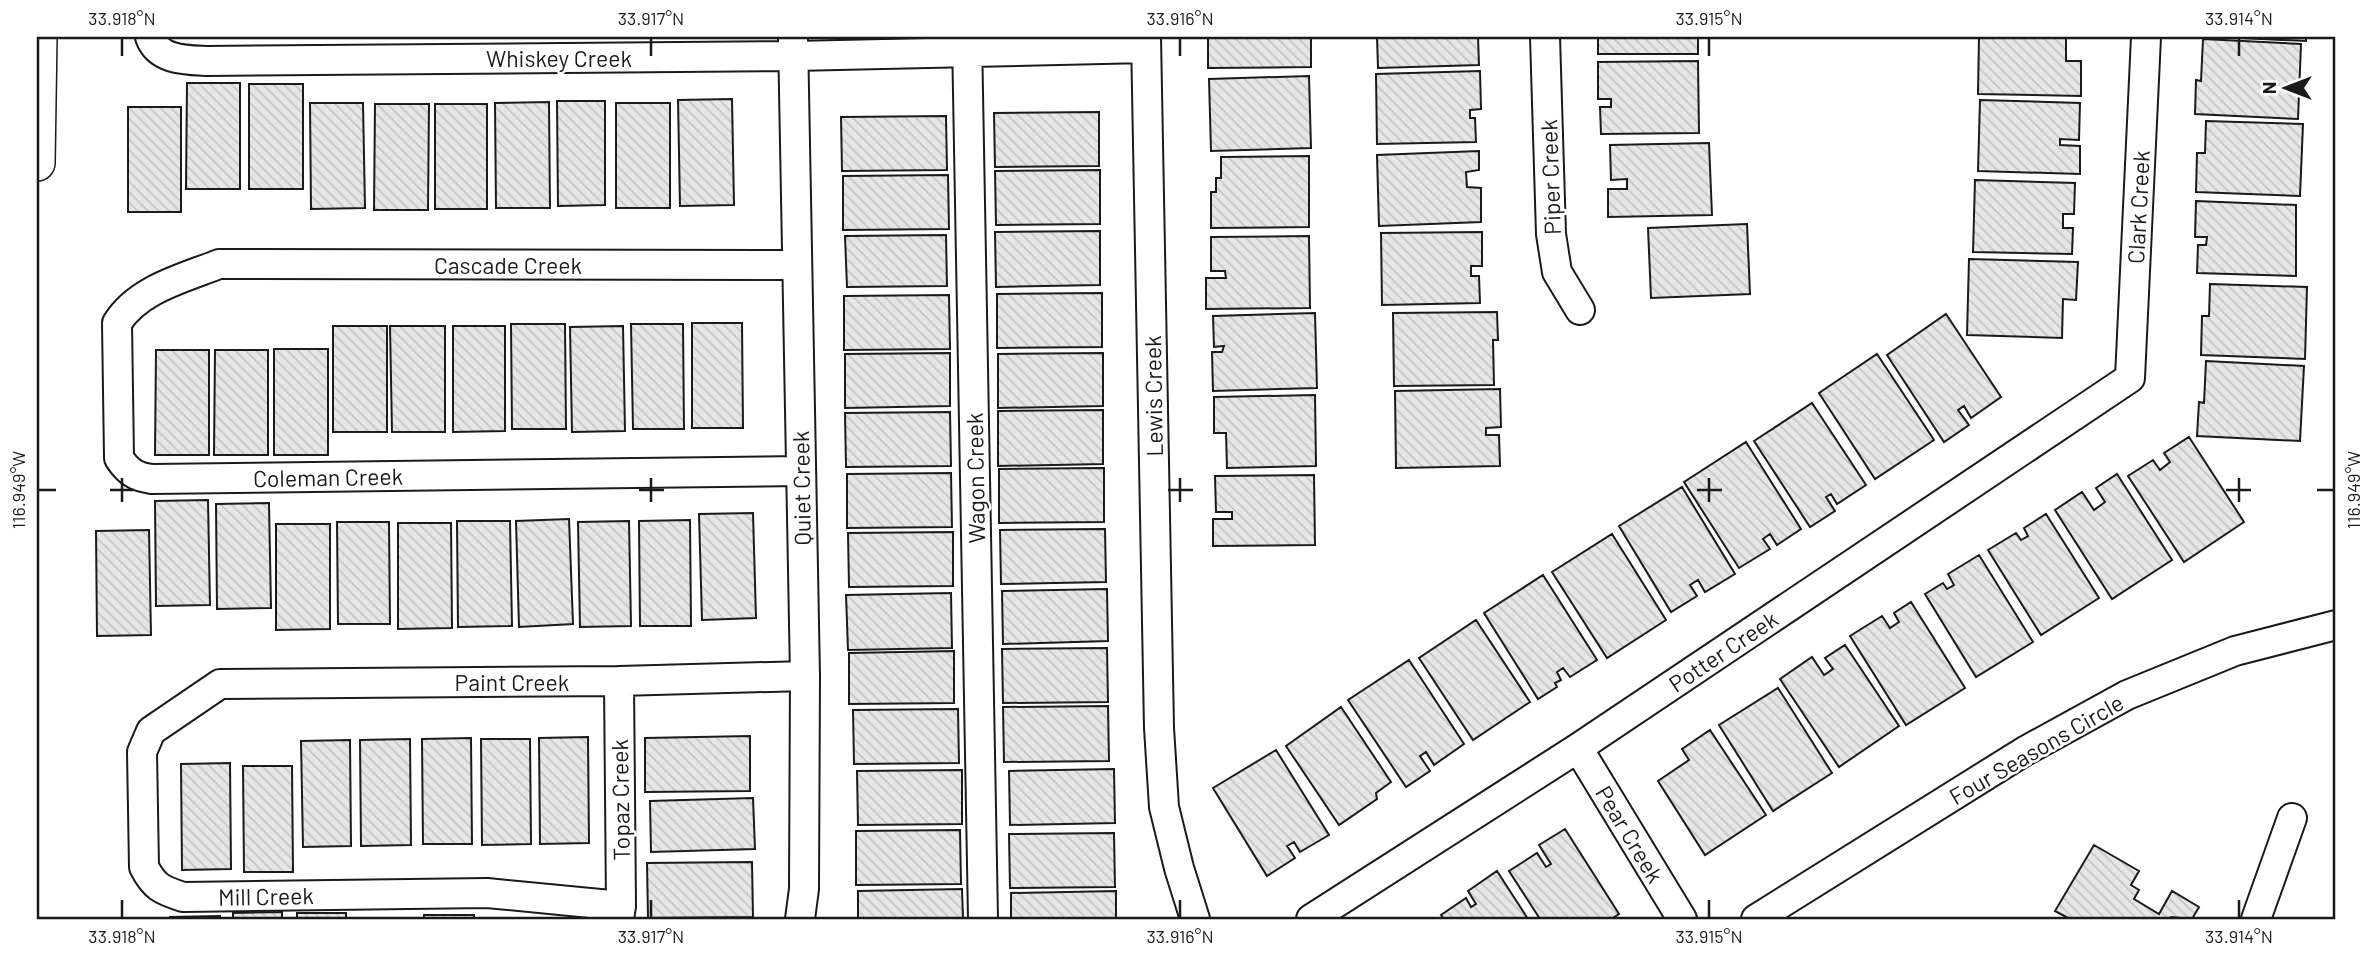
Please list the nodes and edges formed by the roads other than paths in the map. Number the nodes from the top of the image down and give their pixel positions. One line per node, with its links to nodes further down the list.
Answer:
1 (39, 37): 8 (street)
2 (150, 37): 7 (street, Whiskey Creek)
3 (1545, 37): 11 (street, Piper Creek)
4 (2146, 37): 12 (street, Clark Creek)
5 (1146, 42): 6 (street, Whiskey Creek); 23 (street, Lewis Creek)
6 (968, 44): 7 (street, Whiskey Creek); 22 (street, Wagon Creek)
7 (793, 46): 10 (street, Quiet Creek)
8 (37, 163)
9 (219, 264): 10 (street, Cascade Creek); 13 (street, Coleman Creek)
10 (796, 265): 13 (street, Quiet Creek)
11 (1580, 310)
12 (2130, 378): 18 (street, Potter Creek)
13 (801, 471): 15 (street, Quiet Creek)
14 (2336, 625): 26 (street, Four Seasons Circle)
15 (805, 676): 16 (street, Paint Creek); 21 (street, Quiet Creek)
16 (618, 681): 17 (street, Paint Creek); 20 (street, Topaz Creek)
17 (220, 684): 20 (street, Mill Creek)
18 (1578, 748): 24 (street, Potter Creek); 25 (street, Pear Creek)
19 (2292, 818): 27 (street)
20 (620, 913)
21 (800, 919)
22 (983, 919)
23 (1195, 919)
24 (1311, 919)
25 (1682, 919)
26 (1756, 919)
27 (2256, 919)

